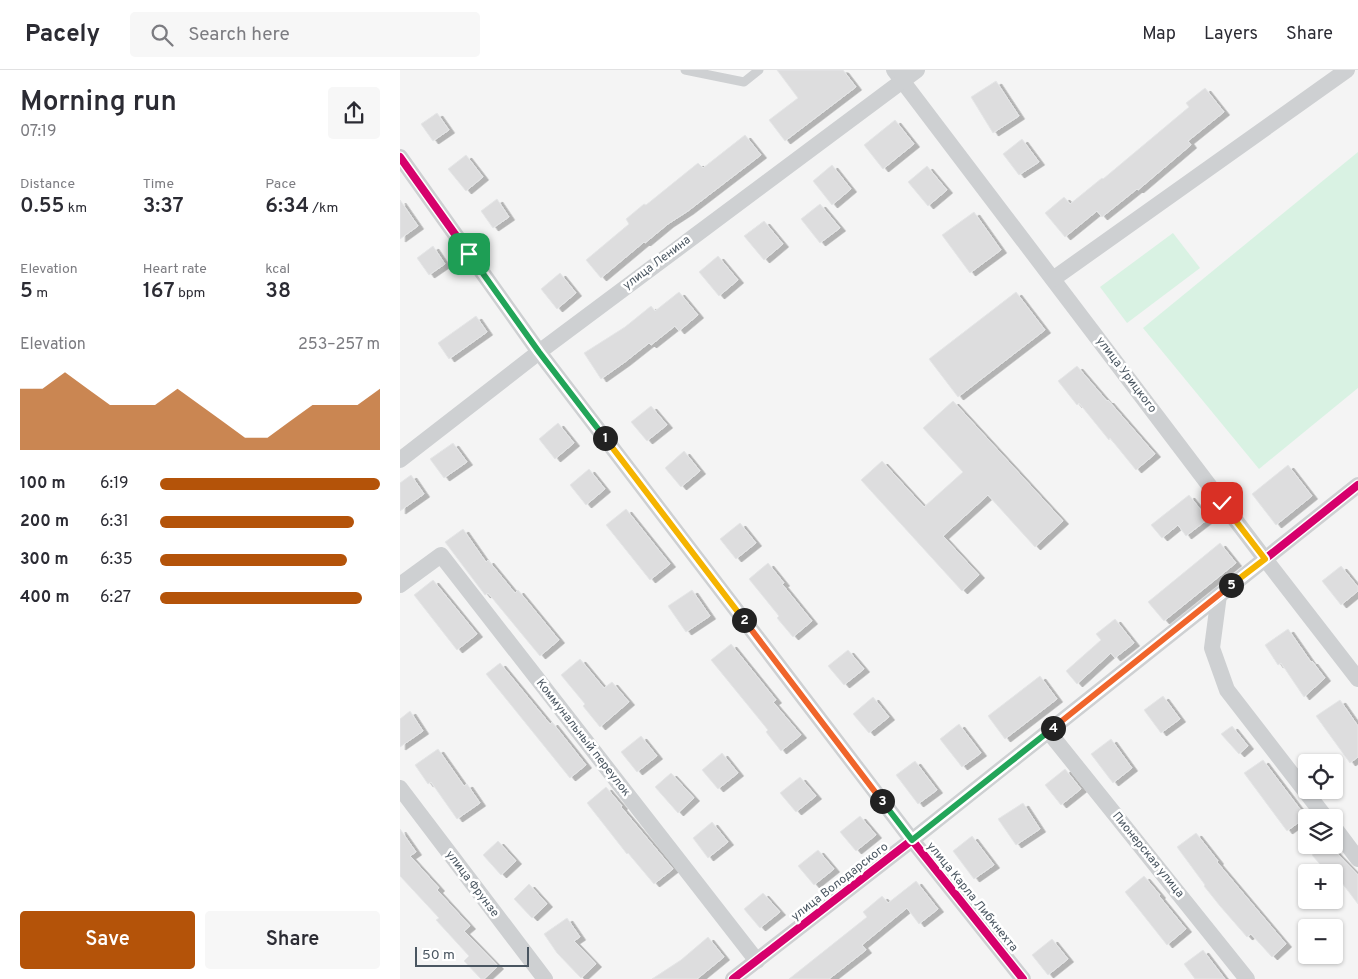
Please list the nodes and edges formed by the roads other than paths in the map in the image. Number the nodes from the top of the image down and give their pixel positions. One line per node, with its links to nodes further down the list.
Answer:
1 (685, 70): 2 (lane)
2 (759, 70)
3 (917, 70): 5 (street, улица Ленина)
4 (1347, 70): 7 (street)
5 (898, 76): 7 (street, улица Урицкого); 8 (street, улица Ленина)
6 (400, 157): 8 (street, улица Карла Либкнехта)
7 (1053, 279): 11 (street, улица Урицкого)
8 (539, 352): 9 (street, улица Ленина); 18 (street, улица Карла Либкнехта)
9 (400, 460)
10 (1358, 485): 11 (street, улица Володарского)
11 (1265, 559): 13 (street, улица Володарского); 14 (street, улица Урицкого)
12 (400, 585): 21 (street, Коммунальный переулок)
13 (1219, 595): 15 (street, улица Володарского); 17 (street)
14 (1358, 679)
15 (1048, 731): 18 (street, улица Володарского); 25 (street, Пионерская улица)
16 (400, 788): 22 (street, улица Фрунзе)
17 (1319, 809)
18 (912, 840): 21 (street, улица Володарского); 24 (street, улица Карла Либкнехта)
19 (1343, 840): 20 (street)
20 (1358, 859)
21 (757, 961): 23 (street, улица Володарского)
22 (545, 979)
23 (733, 979)
24 (1023, 979)
25 (1247, 979)

